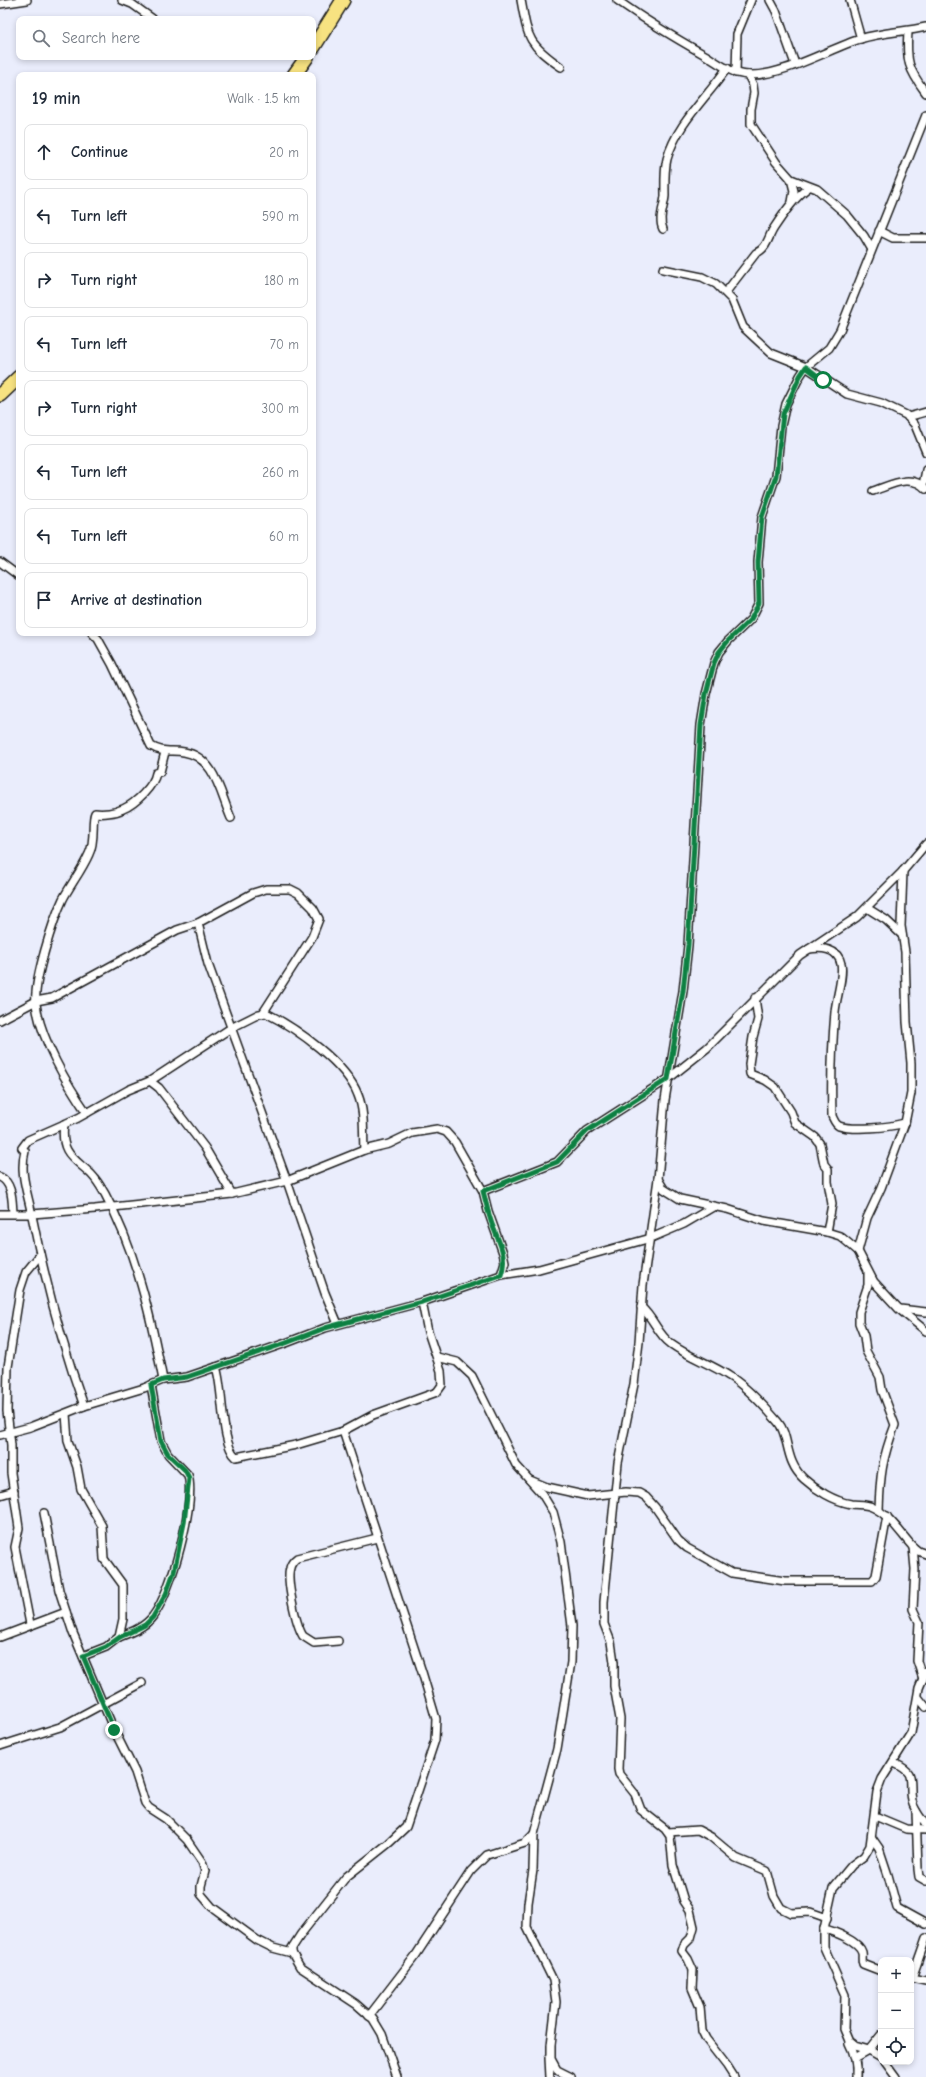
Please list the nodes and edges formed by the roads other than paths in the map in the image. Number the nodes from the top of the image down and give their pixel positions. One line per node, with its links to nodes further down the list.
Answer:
1 (27, 0): 9 (street)
2 (122, 0): 10 (street)
3 (343, 0): 14 (highway)
4 (521, 0): 17 (street)
5 (617, 0): 18 (street)
6 (751, 0): 20 (street)
7 (770, 0): 16 (street)
8 (850, 0): 13 (street)
9 (0, 4)
10 (149, 16)
11 (926, 27): 12 (street)
12 (908, 31): 13 (street); 22 (street)
13 (861, 38): 16 (street)
14 (316, 43)
15 (305, 60): 19 (highway)
16 (795, 64): 21 (street)
17 (561, 68)
18 (727, 68): 20 (street); 27 (street)
19 (296, 72)
20 (736, 73): 21 (street)
21 (748, 75): 24 (street)
22 (926, 93)
23 (926, 115): 28 (street)
24 (792, 179): 25 (street); 26 (street)
25 (809, 187): 26 (street); 30 (street)
26 (792, 202): 32 (street)
27 (663, 229)
28 (878, 231): 29 (street); 30 (street)
29 (926, 238)
30 (871, 248): 33 (street)
31 (663, 269): 32 (street)
32 (726, 292): 33 (street)
33 (806, 367): 37 (street); 58 (street)
34 (16, 380): 35 (highway)
35 (0, 395)
36 (926, 412): 37 (street)
37 (908, 417): 38 (street)
38 (926, 452)
39 (926, 470): 40 (street)
40 (924, 487): 41 (street)
41 (874, 492)
42 (0, 562): 43 (street)
43 (16, 574)
44 (95, 636): 45 (street)
45 (164, 752): 46 (street); 54 (street)
46 (231, 818)
47 (926, 844): 48 (street)
48 (903, 871): 49 (street); 51 (street)
49 (866, 908): 51 (street); 52 (street)
50 (198, 923): 54 (street); 55 (street); 57 (street)
51 (902, 934): 61 (street)
52 (808, 949): 53 (street); 61 (street)
53 (755, 998): 58 (street); 74 (street)
54 (36, 1001): 56 (street); 60 (street)
55 (263, 1013): 57 (street); 63 (street)
56 (0, 1020)
57 (231, 1028): 59 (street); 66 (street)
58 (668, 1079): 65 (street); 67 (street)
59 (150, 1081): 60 (street); 68 (street)
60 (87, 1113): 62 (street)
61 (905, 1123): 76 (street)
62 (64, 1124): 69 (street); 73 (street)
63 (364, 1150): 66 (street); 67 (street)
64 (0, 1177): 71 (street)
65 (658, 1179): 70 (street); 75 (street)
66 (287, 1181): 68 (street); 84 (street)
67 (483, 1191): 79 (street)
68 (232, 1194): 69 (street)
69 (111, 1207): 73 (street); 88 (street)
70 (713, 1207): 74 (street); 75 (street)
71 (12, 1213): 72 (street); 73 (street)
72 (0, 1214)
73 (32, 1214): 77 (street)
74 (827, 1232): 76 (street)
75 (651, 1238): 79 (street); 81 (street)
76 (858, 1251): 78 (street)
77 (40, 1255): 90 (street); 93 (street)
78 (868, 1271): 82 (street); 99 (street)
79 (501, 1275): 80 (street)
80 (422, 1302): 84 (street); 86 (street)
81 (641, 1307): 97 (street); 99 (street)
82 (899, 1309): 83 (street); 85 (street)
83 (926, 1312)
84 (338, 1324): 87 (street)
85 (926, 1331)
86 (437, 1357): 92 (street); 95 (street)
87 (216, 1367): 88 (street); 92 (street)
88 (163, 1380): 89 (street)
89 (151, 1385): 90 (street); 110 (street)
90 (84, 1406): 91 (street)
91 (66, 1414): 93 (street); 110 (street)
92 (343, 1431): 102 (street)
93 (9, 1432): 94 (street); 96 (street)
94 (0, 1435)
95 (529, 1480): 97 (street); 127 (street)
96 (14, 1491): 98 (street); 107 (street)
97 (615, 1493): 101 (street); 126 (street)
98 (0, 1495)
99 (879, 1510): 101 (street)
100 (44, 1513): 105 (street)
101 (887, 1516): 103 (street)
102 (377, 1538): 111 (street); 134 (street)
103 (913, 1547): 104 (street); 106 (street)
104 (926, 1554)
105 (66, 1612): 107 (street); 112 (street)
106 (919, 1622): 108 (street); 114 (street)
107 (30, 1624): 109 (street)
108 (926, 1631)
109 (0, 1637)
110 (120, 1637): 112 (street)
111 (338, 1641)
112 (83, 1656): 117 (street)
113 (926, 1670): 114 (street)
114 (923, 1679): 116 (street)
115 (142, 1683): 117 (street)
116 (918, 1697): 118 (street); 120 (street)
117 (104, 1704): 119 (street); 134 (street)
118 (926, 1707)
119 (0, 1746)
120 (894, 1763): 121 (street); 122 (street)
121 (920, 1814): 123 (street); 124 (street)
122 (874, 1816): 124 (street); 128 (street)
123 (926, 1825)
124 (915, 1830): 125 (street); 129 (street)
125 (926, 1830)
126 (668, 1832): 130 (street); 150 (street)
127 (534, 1834): 139 (street); 143 (street)
128 (872, 1838): 130 (street); 131 (street)
129 (926, 1881)
130 (827, 1918): 132 (street)
131 (926, 1924)
132 (824, 1929): 135 (street); 141 (street)
133 (926, 1938): 136 (street)
134 (292, 1952): 139 (street)
135 (878, 1970)
136 (914, 1970)
137 (914, 1979): 138 (street)
138 (926, 1981)
139 (369, 2016): 147 (street)
140 (878, 2039): 142 (street)
141 (849, 2041): 142 (street); 145 (street)
142 (870, 2050): 144 (street); 145 (street)
143 (550, 2054): 148 (street); 149 (street)
144 (878, 2055)
145 (855, 2058): 151 (street)
146 (887, 2065): 152 (street)
147 (397, 2077)
148 (550, 2077)
149 (571, 2077)
150 (734, 2077)
151 (856, 2077)
152 (896, 2077)

